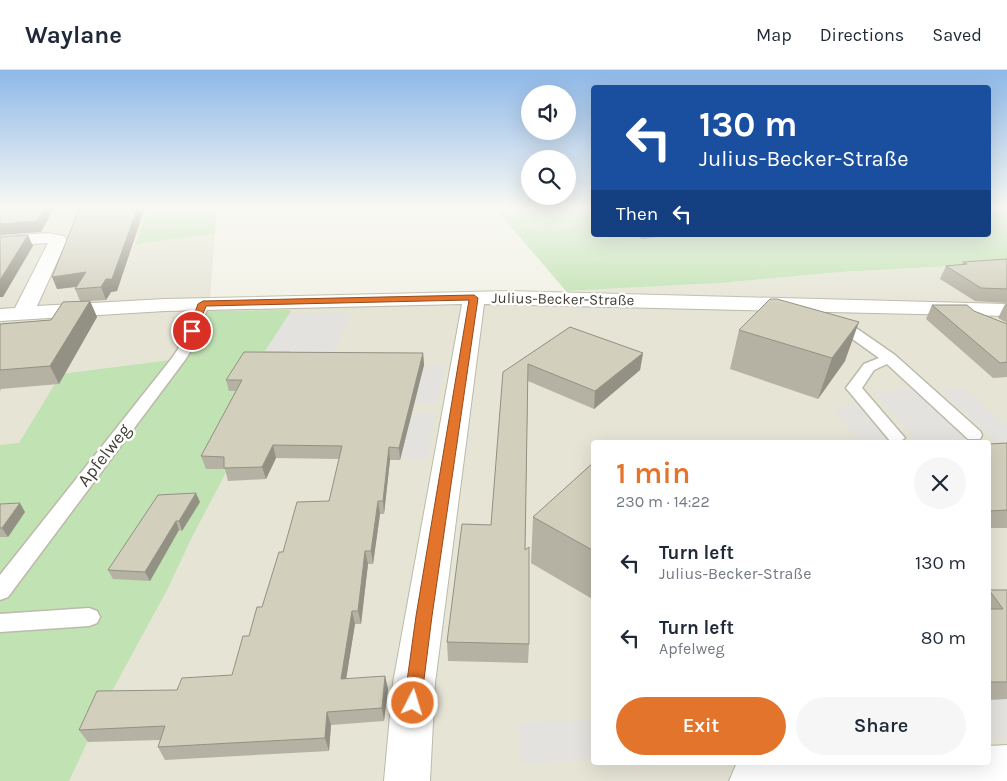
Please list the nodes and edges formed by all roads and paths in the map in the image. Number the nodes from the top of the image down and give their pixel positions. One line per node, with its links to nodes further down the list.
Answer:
1 (22, 240): 3 (street)
2 (58, 240): 7 (street)
3 (0, 242)
4 (474, 298): 5 (street, Julius-Becker-Straße); 6 (street, Julius-Becker-Straße); 18 (street)
5 (814, 304): 9 (street, Julius-Becker-Straße); 10 (lane)
6 (200, 309): 7 (street, Julius-Becker-Straße); 13 (lane, Apfelweg)
7 (24, 313): 8 (street, Julius-Becker-Straße)
8 (0, 315)
9 (1003, 320)
10 (890, 358): 11 (lane); 12 (lane)
11 (974, 435)
12 (897, 438)
13 (0, 591)
14 (89, 617): 15 (lane)
15 (0, 623)
16 (1007, 768): 17 (street)
17 (819, 770): 19 (street)
18 (407, 781)
19 (752, 781)

